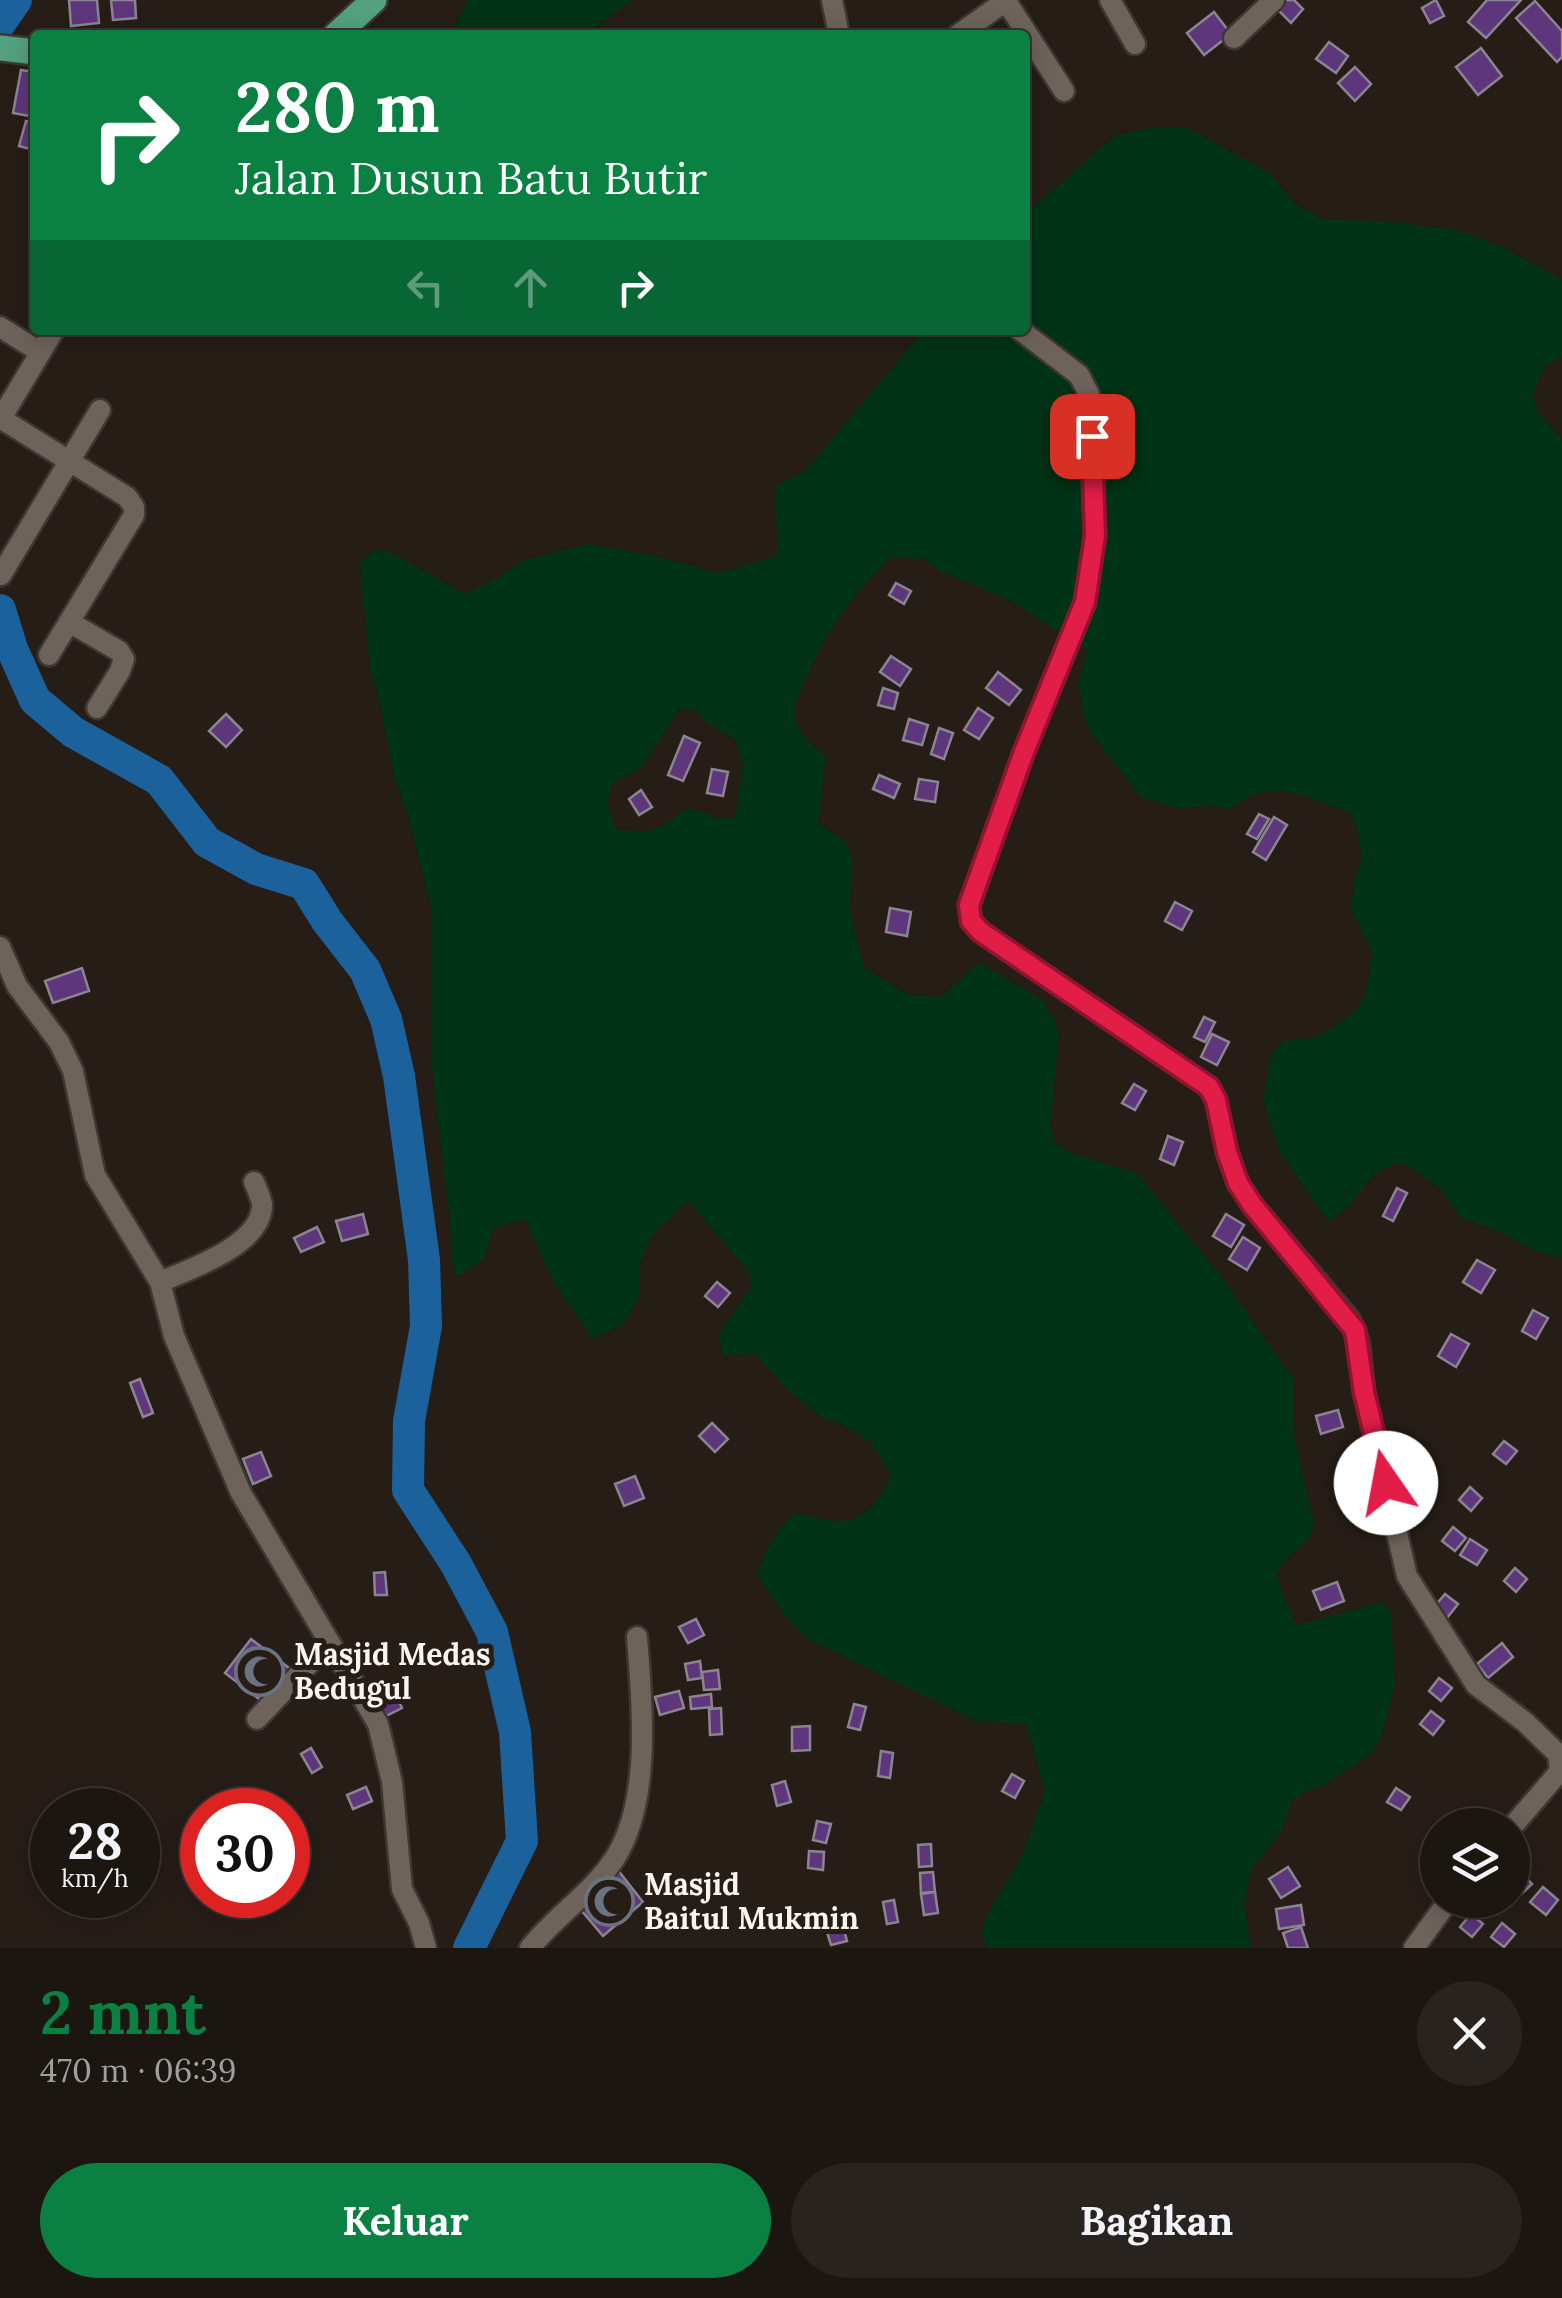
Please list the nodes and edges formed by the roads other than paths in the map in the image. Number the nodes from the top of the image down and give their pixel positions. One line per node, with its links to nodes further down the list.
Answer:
1 (374, 0): 6 (main road)
2 (832, 0): 7 (street)
3 (1006, 0): 8 (street); 9 (street)
4 (1110, 0): 12 (street)
5 (1274, 0): 11 (street)
6 (341, 30)
7 (839, 30)
8 (965, 30)
9 (1025, 30)
10 (1030, 38): 15 (street)
11 (1234, 38)
12 (1135, 44)
13 (0, 48): 14 (main road)
14 (30, 51)
15 (1064, 91)
16 (0, 327): 19 (street)
17 (51, 335): 19 (street)
18 (1026, 335): 33 (street)
19 (40, 352): 21 (street)
20 (100, 410): 22 (street)
21 (0, 419): 22 (street)
22 (69, 461): 23 (street); 24 (street)
23 (1, 575)
24 (69, 622): 25 (street); 26 (street)
25 (50, 655)
26 (97, 708)
27 (0, 947): 29 (street)
28 (254, 1182): 29 (street)
29 (160, 1282): 31 (street)
30 (637, 1637): 36 (street)
31 (328, 1644): 32 (street); 35 (street)
32 (256, 1718)
33 (1528, 1808)
34 (1436, 1918): 37 (street)
35 (426, 1948)
36 (530, 1948)
37 (1414, 1948)

